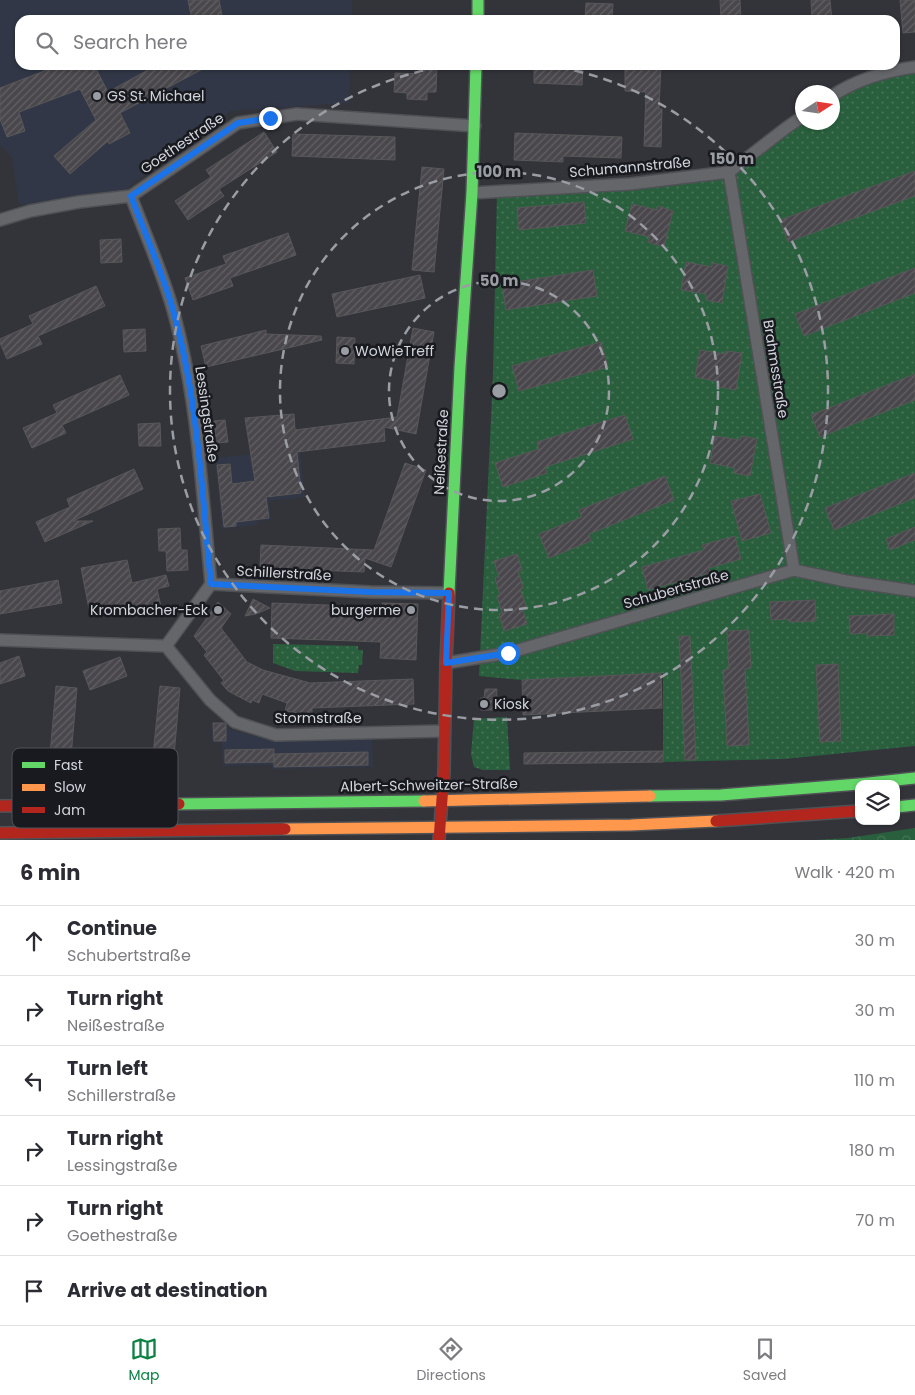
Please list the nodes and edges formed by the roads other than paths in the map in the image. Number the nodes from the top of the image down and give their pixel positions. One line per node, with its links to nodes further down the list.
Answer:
1 (478, 0): 2 (street)
2 (478, 15)
3 (915, 66): 4 (street)
4 (900, 69)
5 (476, 70): 9 (street, Neißestraße)
6 (892, 70): 7 (street)
7 (840, 91)
8 (795, 122): 10 (street)
9 (475, 126): 11 (street, Neißestraße); 12 (street, Goethestraße)
10 (729, 172): 11 (street, Schumannstraße); 14 (street, Brahmsstraße)
11 (472, 193): 17 (street, Neißestraße)
12 (131, 196): 13 (street, Goethestraße); 15 (street, Lessingstraße)
13 (0, 220)
14 (794, 570): 16 (street, Schubertstraße); 20 (street, Schubertstraße)
15 (211, 584): 17 (street, Schillerstraße); 19 (street)
16 (915, 591)
17 (449, 593): 20 (street, Neißestraße)
18 (0, 640): 19 (street)
19 (166, 646): 21 (street, Stormstraße)
20 (446, 663): 21 (street, Neißestraße)
21 (444, 732): 25 (street, Neißestraße)
22 (915, 778): 23 (street, Albert-Schweitzer-Straße)
23 (896, 780)
24 (855, 784): 25 (street, Albert-Schweitzer-Straße)
25 (442, 800): 26 (street, Albert-Schweitzer-Straße); 30 (street, Neißestraße)
26 (178, 804)
27 (915, 805): 28 (street)
28 (900, 807)
29 (855, 811): 30 (street)
30 (441, 827): 31 (street); 32 (street, Neißestraße)
31 (0, 832)
32 (439, 840)

